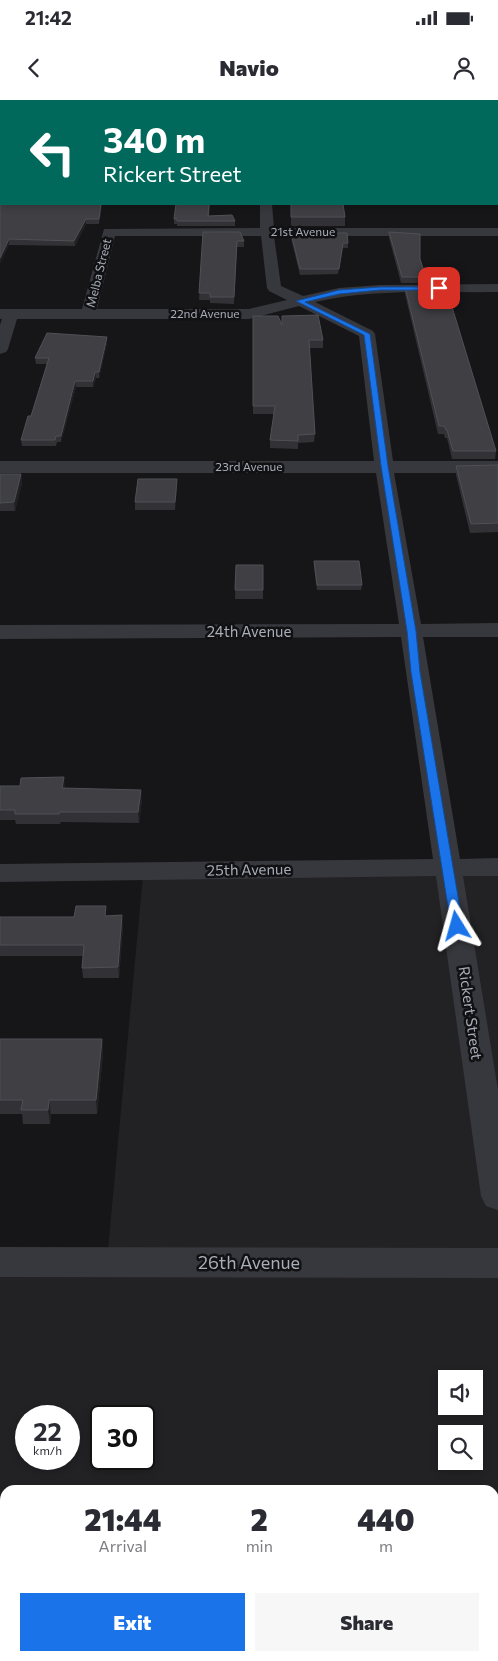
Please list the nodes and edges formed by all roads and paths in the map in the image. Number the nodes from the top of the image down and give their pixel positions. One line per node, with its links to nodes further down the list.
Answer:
1 (266, 205): 2 (street, Rickert Street)
2 (267, 231): 3 (street, 21st Avenue); 4 (street, 21st Avenue); 6 (street, Rickert Street)
3 (108, 232): 7 (street, Melba Street)
4 (498, 232)
5 (498, 288): 6 (street, 22nd Avenue)
6 (299, 301): 7 (street, 22nd Avenue); 10 (street, Rickert Street)
7 (89, 313): 8 (street, 22nd Avenue)
8 (5, 314): 9 (street)
9 (0, 348)
10 (384, 466): 11 (street, 23rd Avenue); 12 (street, 23rd Avenue); 14 (street, Rickert Street)
11 (0, 467)
12 (498, 467)
13 (498, 630): 14 (street, 24th Avenue)
14 (412, 631): 15 (street, 24th Avenue); 16 (street, Rickert Street)
15 (0, 632)
16 (448, 867): 17 (street, 25th Avenue); 18 (street, 25th Avenue); 19 (street, Rickert Street)
17 (498, 867)
18 (0, 873)
19 (498, 1196)
20 (0, 1262): 21 (street, 26th Avenue)
21 (498, 1263)

